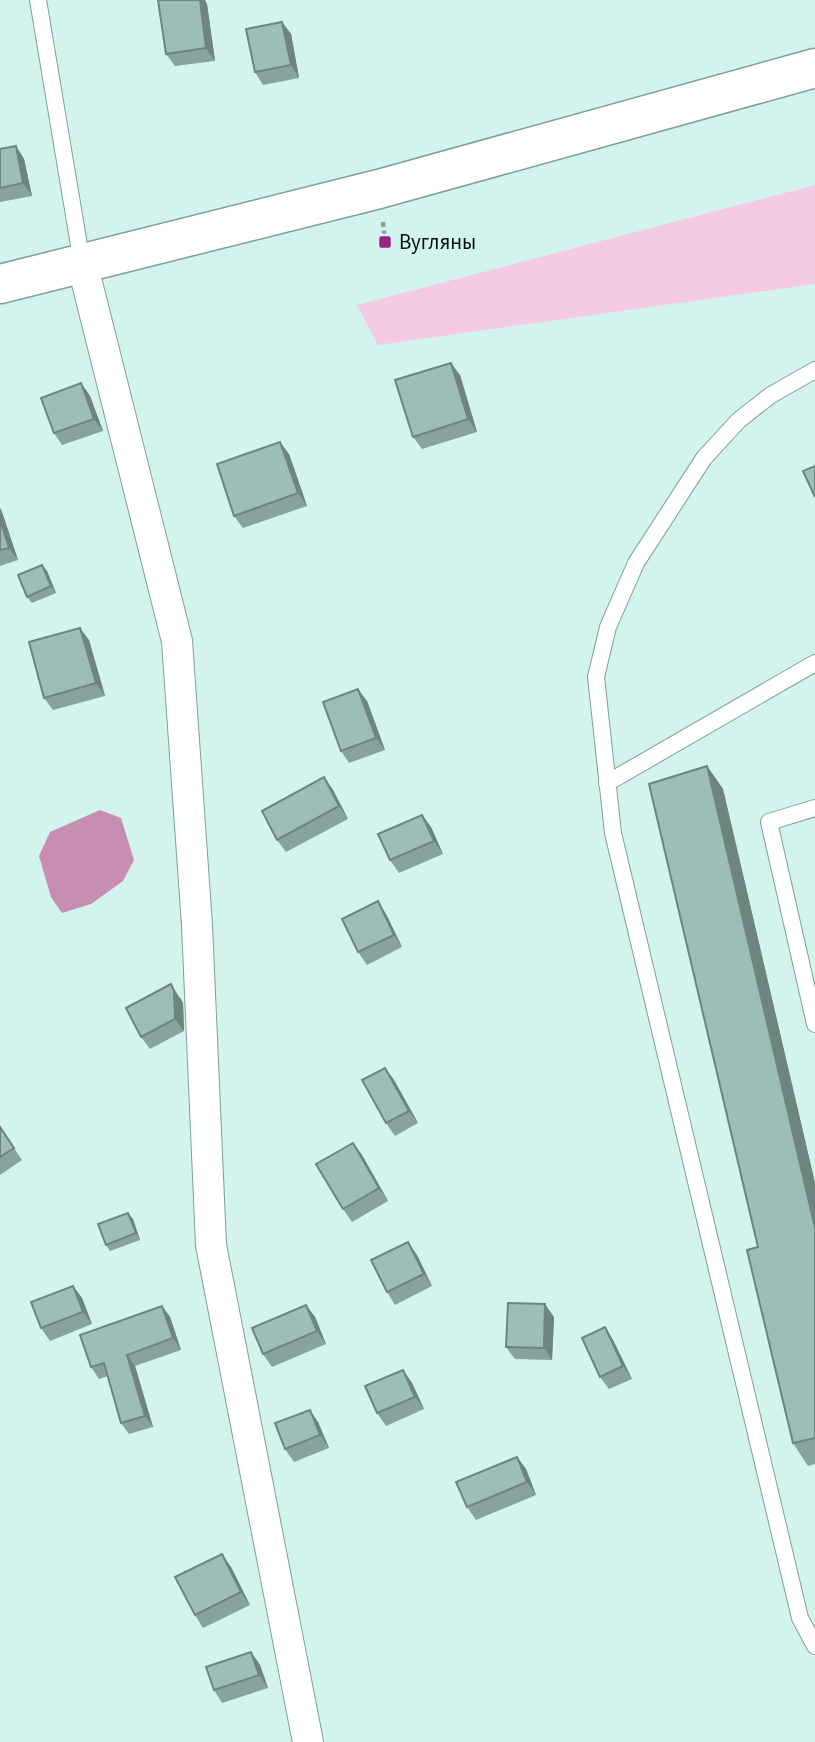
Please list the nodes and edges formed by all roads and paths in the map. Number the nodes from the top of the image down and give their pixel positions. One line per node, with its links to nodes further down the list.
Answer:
1 (38, 0): 3 (lane)
2 (815, 68): 3 (main road)
3 (82, 263): 4 (main road); 11 (street)
4 (0, 284)
5 (815, 370): 7 (lane)
6 (815, 663): 7 (lane)
7 (607, 783): 10 (lane)
8 (815, 808): 9 (lane)
9 (815, 1024)
10 (815, 1646)
11 (308, 1742)

